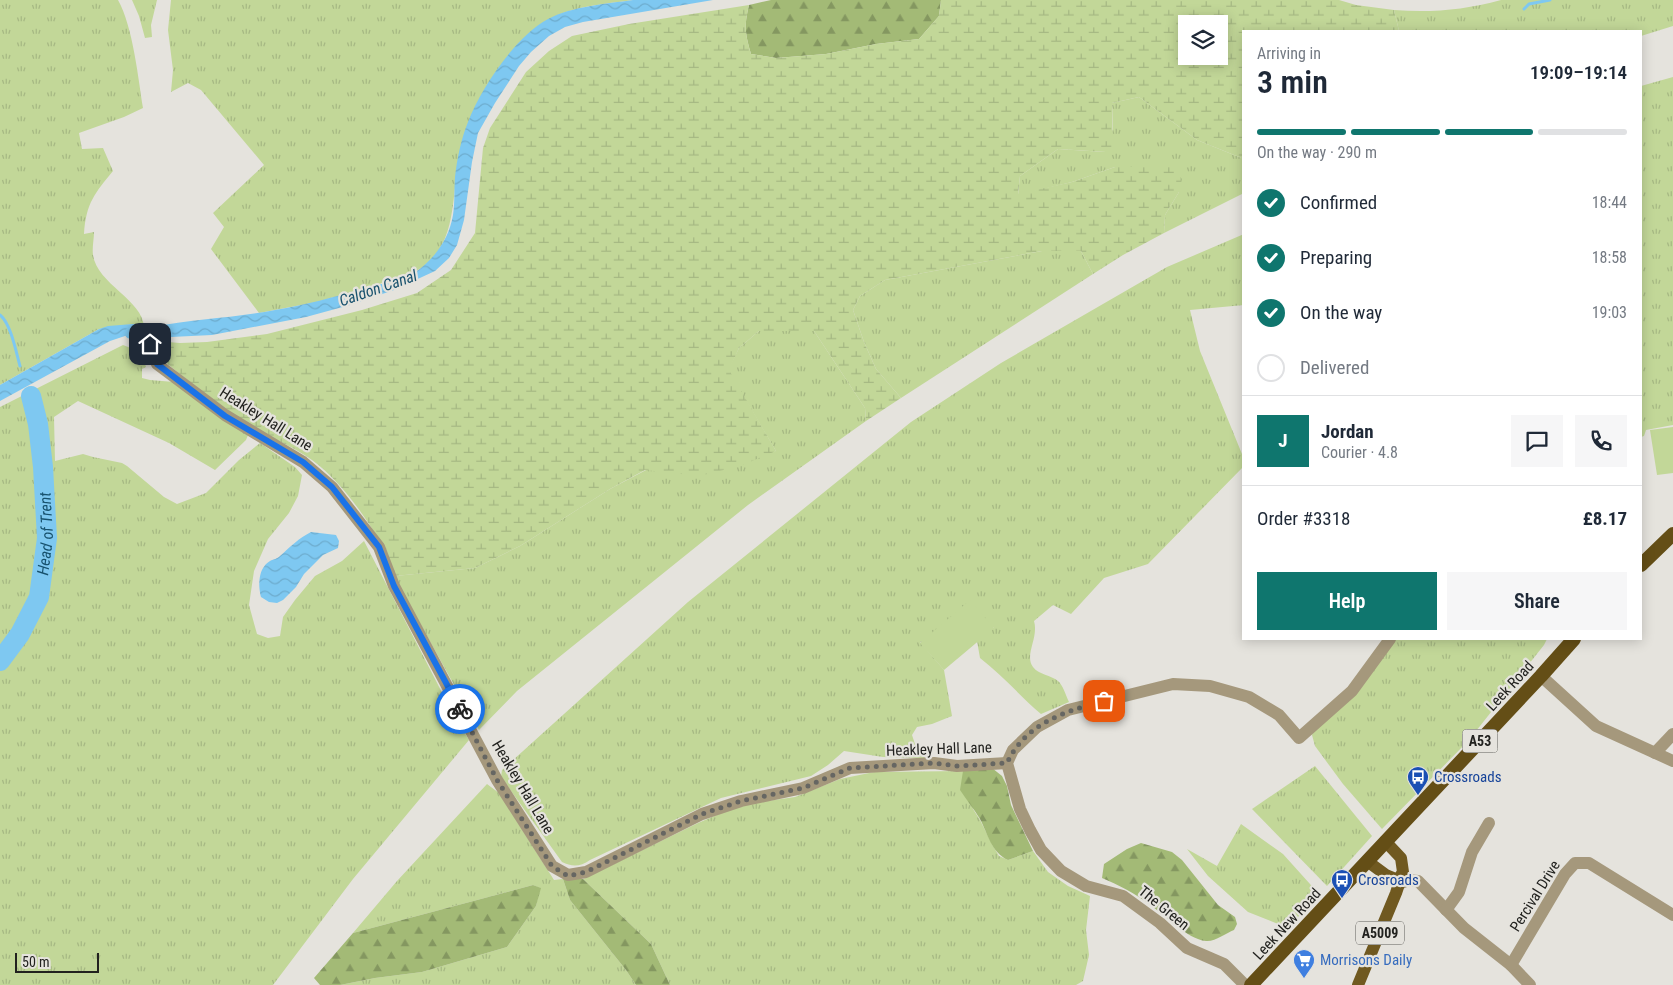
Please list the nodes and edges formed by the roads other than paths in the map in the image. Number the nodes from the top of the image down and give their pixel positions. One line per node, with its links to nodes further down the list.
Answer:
1 (150, 344): 10 (street, Heakley Hall Lane)
2 (1673, 534): 3 (highway)
3 (1642, 564)
4 (1389, 640): 10 (street)
5 (1573, 640): 6 (highway, Leek Road / A53)
6 (1541, 676): 8 (street); 12 (highway, Leek Road / A53)
7 (1673, 734): 8 (street)
8 (1655, 753): 9 (street)
9 (1673, 761)
10 (1007, 763): 18 (street, The Green)
11 (1489, 823): 15 (street)
12 (1386, 841): 13 (highway, Leek New Road / A53); 14 (main road, A5009)
13 (1367, 861): 14 (main road); 19 (highway, Leek New Road / A53)
14 (1398, 882): 15 (street); 20 (main road, A5009)
15 (1446, 910): 17 (street)
16 (1673, 915): 17 (street, Percival Drive)
17 (1511, 965): 21 (street)
18 (1245, 985)
19 (1252, 985)
20 (1358, 985)
21 (1530, 985)

